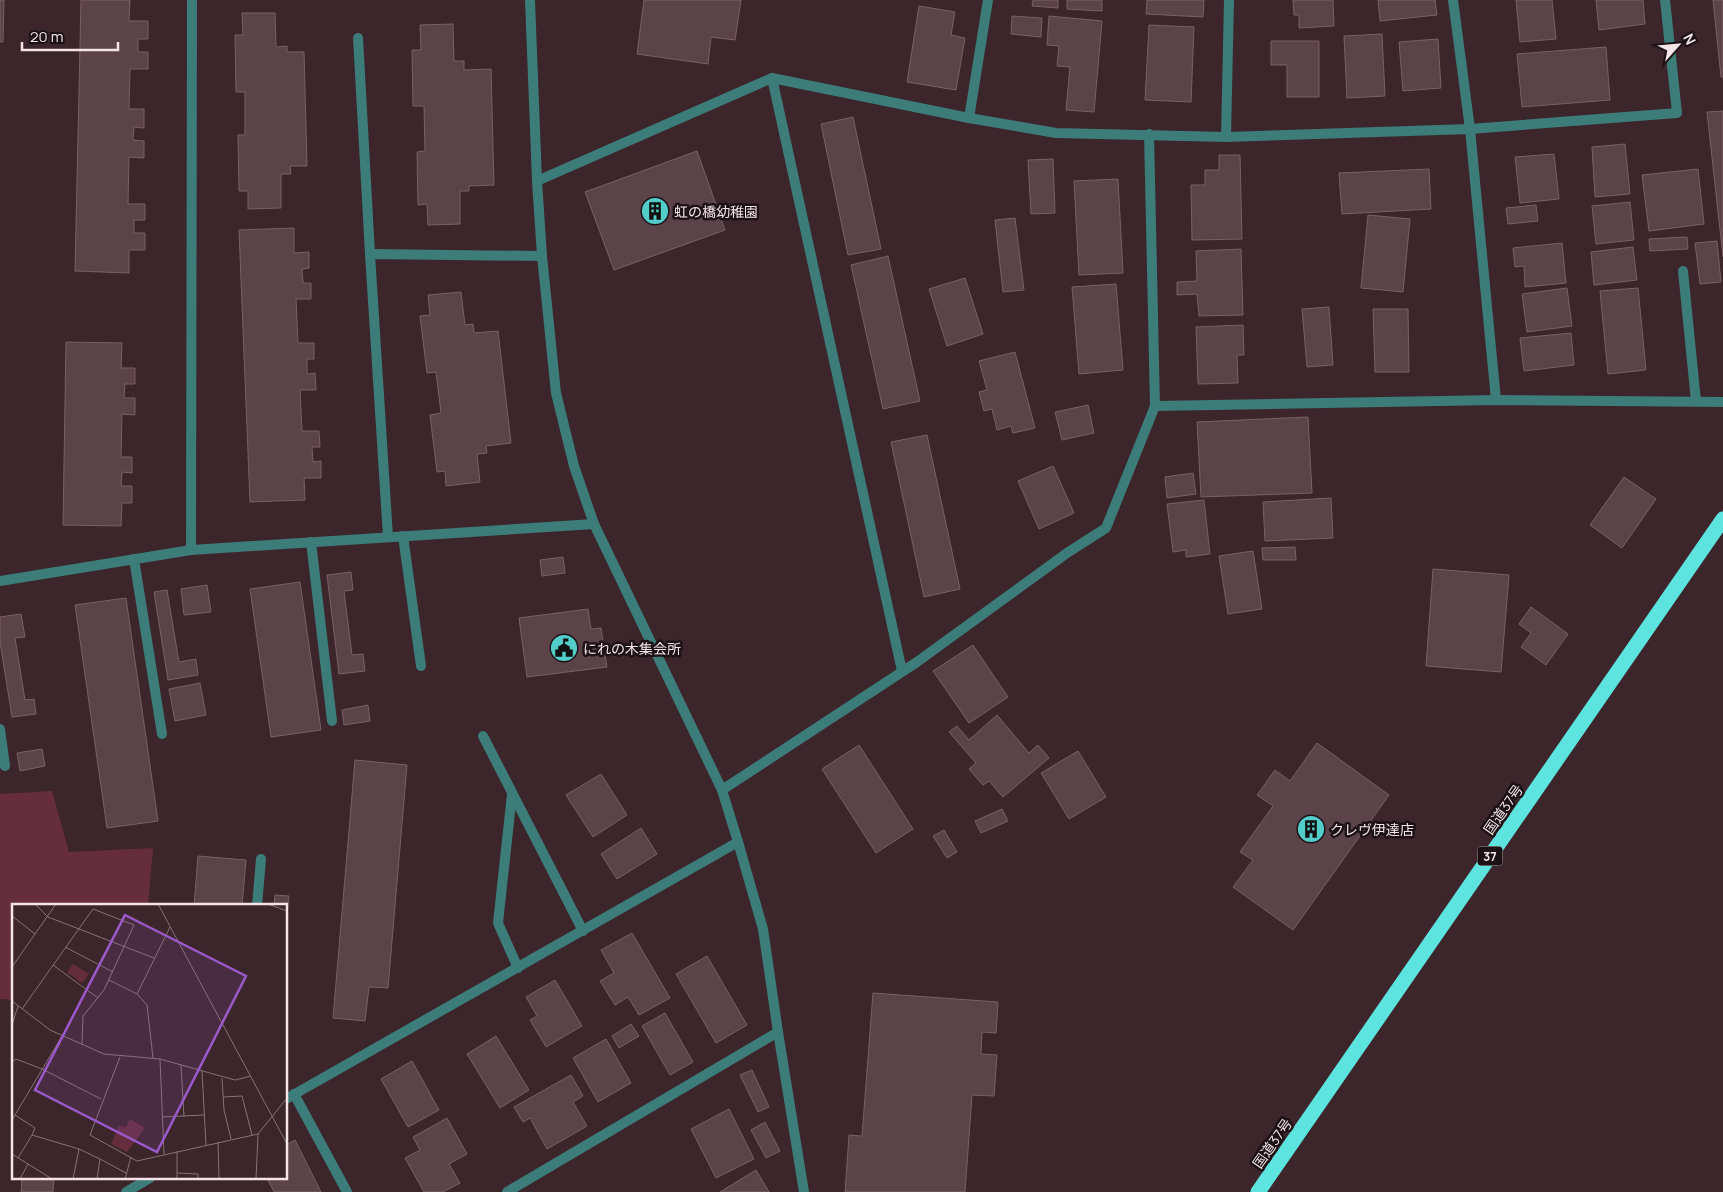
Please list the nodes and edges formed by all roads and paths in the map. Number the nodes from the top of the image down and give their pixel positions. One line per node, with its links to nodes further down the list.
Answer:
1 (192, 0): 26 (street)
2 (530, 0): 13 (street)
3 (988, 0): 9 (street)
4 (1229, 0): 12 (street)
5 (1453, 0): 10 (street)
6 (1665, 0): 10 (street)
7 (358, 38): 14 (street)
8 (772, 78): 9 (street); 13 (street); 30 (street)
9 (969, 118): 11 (street)
10 (1470, 129): 12 (street); 17 (street)
11 (1148, 134): 12 (street); 20 (street)
12 (1226, 136)
13 (537, 181): 15 (street)
14 (370, 254): 15 (street); 24 (street)
15 (542, 256): 22 (street)
16 (1683, 271): 18 (street)
17 (1496, 400): 18 (street); 20 (street)
18 (1696, 401): 19 (street)
19 (1723, 402)
20 (1155, 406): 30 (street)
21 (1723, 519): 50 (highway, 国道37号 / 37)
22 (594, 524): 23 (street); 36 (street)
23 (403, 536): 24 (street); 29 (street)
24 (388, 537): 25 (street)
25 (311, 542): 26 (street); 31 (street)
26 (191, 550): 27 (street)
27 (134, 559): 28 (street); 33 (street)
28 (0, 581)
29 (421, 666)
30 (902, 671): 36 (street)
31 (332, 721)
32 (0, 729): 35 (street)
33 (162, 734)
34 (483, 736): 37 (street)
35 (5, 766)
36 (722, 790): 38 (street)
37 (512, 793): 41 (street); 42 (street)
38 (738, 842): 41 (street); 43 (street)
39 (261, 859): 40 (street)
40 (258, 904)
41 (583, 931): 42 (street)
42 (518, 968): 44 (street)
43 (778, 1032): 48 (street); 49 (street)
44 (290, 1097): 47 (street)
45 (147, 1180): 46 (street)
46 (126, 1192)
47 (347, 1192)
48 (507, 1192)
49 (804, 1192)
50 (1258, 1192)

